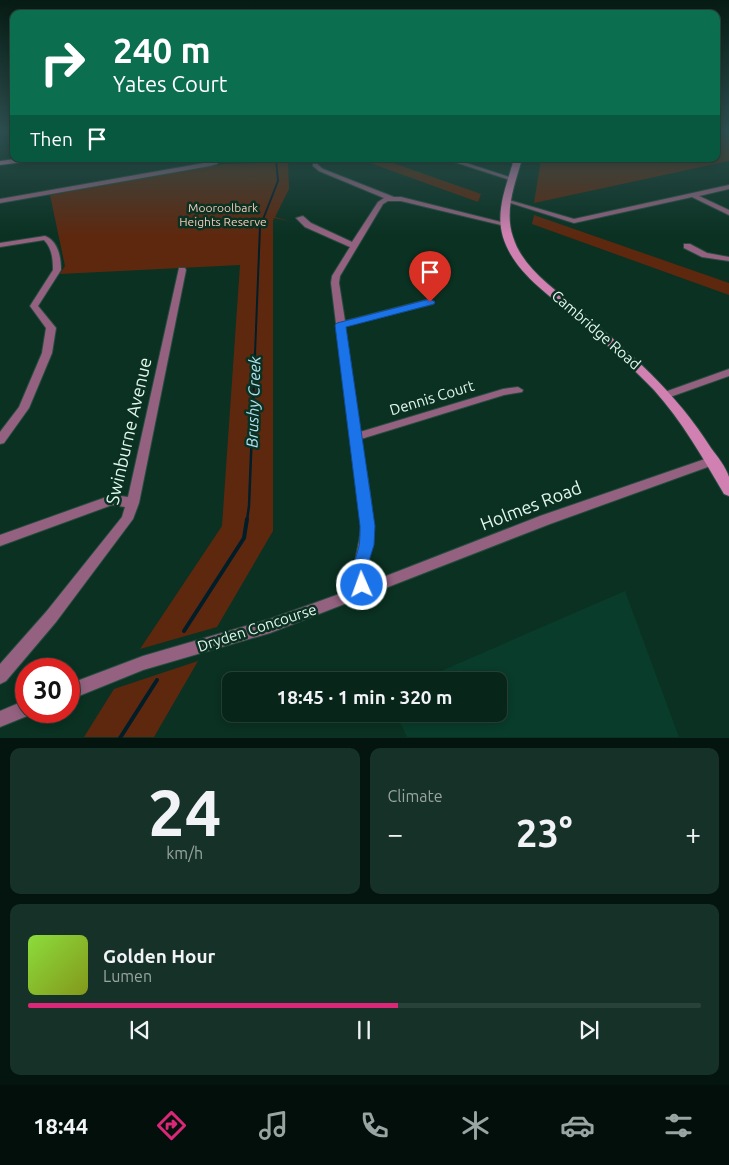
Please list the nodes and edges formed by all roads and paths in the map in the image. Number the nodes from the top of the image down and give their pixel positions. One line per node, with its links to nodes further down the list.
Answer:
1 (202, 165): 9 (street)
2 (316, 165): 8 (street)
3 (469, 165): 5 (street)
4 (516, 165): 5 (main road, Cambridge Road)
5 (512, 179): 10 (main road, Cambridge Road)
6 (729, 186): 7 (street)
7 (693, 195): 10 (street); 11 (street)
8 (391, 198): 13 (street); 15 (street)
9 (0, 201)
10 (507, 201): 13 (main road, Cambridge Road)
11 (729, 213)
12 (300, 218): 15 (street)
13 (505, 224): 23 (main road, Cambridge Road)
14 (0, 245): 25 (street)
15 (354, 246): 20 (street)
16 (687, 246): 17 (street)
17 (729, 259)
18 (182, 270): 28 (street, Swinburne Avenue)
19 (430, 302): 20 (street)
20 (340, 325): 24 (street)
21 (729, 372): 23 (street)
22 (518, 390): 24 (street, Dennis Court)
23 (666, 395): 26 (main road, Cambridge Road)
24 (356, 437): 30 (street)
25 (0, 440)
26 (712, 461): 27 (main road, Cambridge Road); 30 (street, Holmes Road)
27 (729, 490)
28 (133, 503): 29 (street); 31 (street, Swinburne Avenue)
29 (0, 541)
30 (364, 591): 32 (street, Dryden Concourse)
31 (0, 676)
32 (80, 688)
33 (15, 713): 34 (street)
34 (0, 719)

